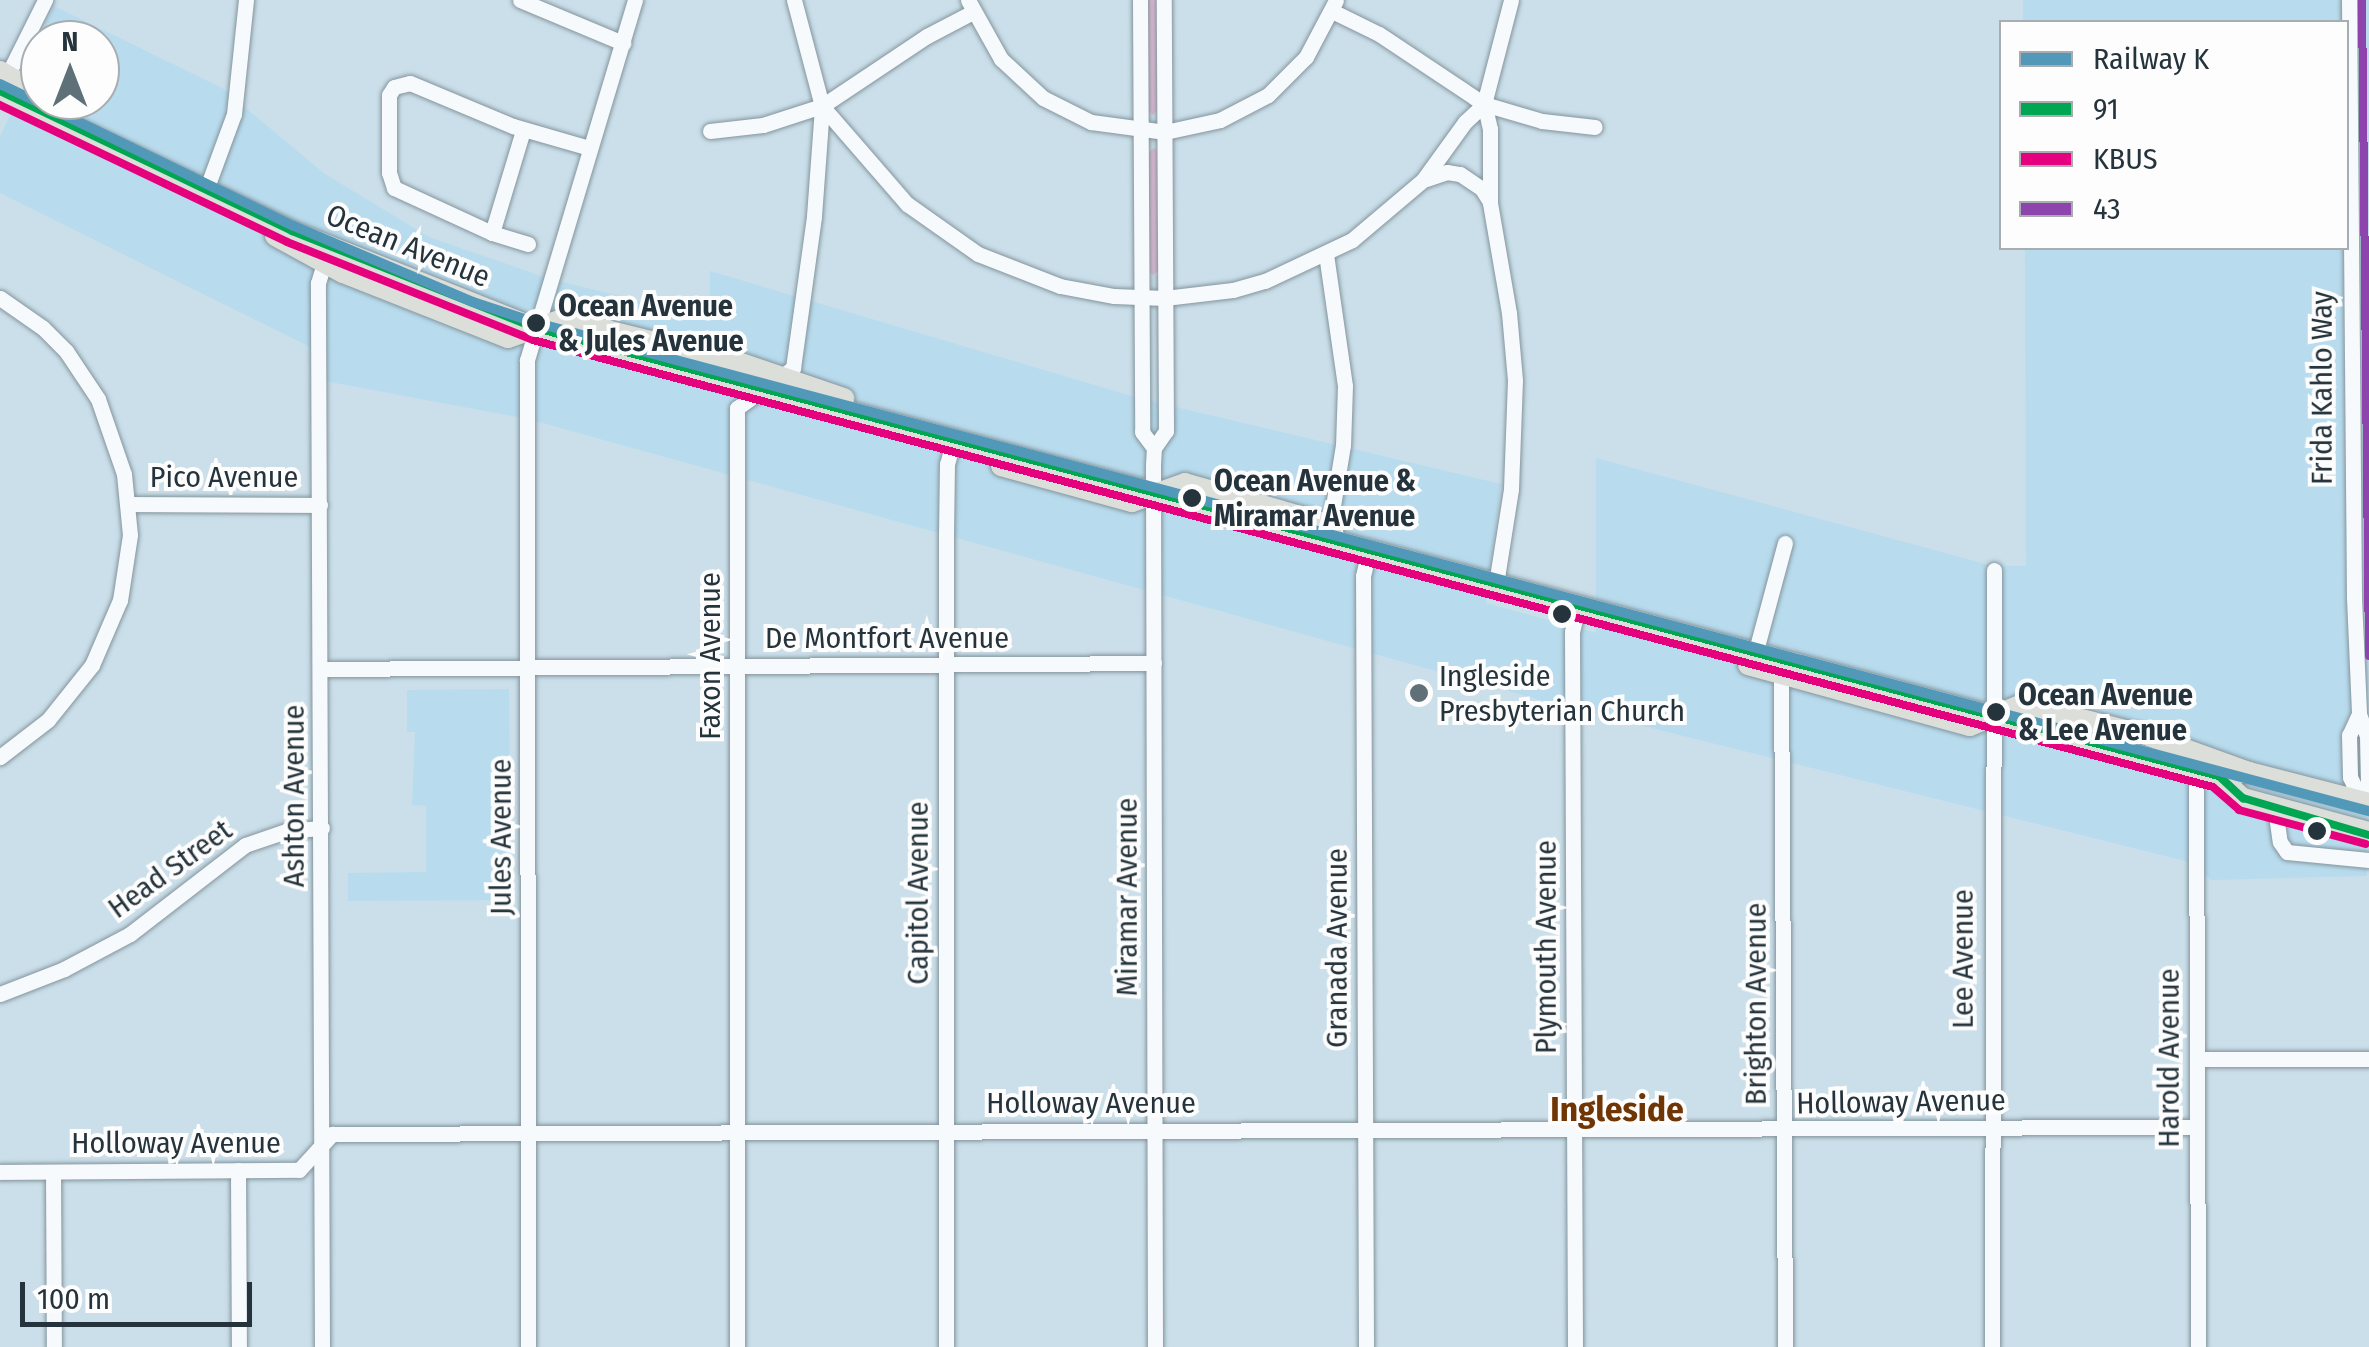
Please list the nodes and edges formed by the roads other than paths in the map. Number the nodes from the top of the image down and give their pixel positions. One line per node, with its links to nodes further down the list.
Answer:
1 (45, 0): 13 (street)
2 (246, 0): 24 (street)
3 (520, 0): 12 (street)
4 (635, 0): 12 (street, Jules Avenue)
5 (794, 0): 15 (street, Faxon Avenue)
6 (1140, 0): 21 (street, Miramar Avenue)
7 (1164, 0): 21 (street, Miramar Avenue)
8 (1511, 0): 14 (street)
9 (2349, 0): 60 (street, Frida Kahlo Way)
10 (1334, 5): 14 (street); 21 (street)
11 (971, 6): 15 (street); 21 (street)
12 (624, 43): 22 (street, Jules Avenue)
13 (2, 82): 17 (main road, Ocean Avenue)
14 (1484, 104): 18 (street); 23 (street); 25 (street)
15 (822, 106): 20 (street); 31 (street); 34 (street, Faxon Avenue)
16 (68, 120): 17 (main road, Ocean Avenue)
17 (72, 125): 24 (main road, Ocean Avenue)
18 (1595, 127)
19 (523, 130): 22 (street); 26 (street); 26 (street)
20 (710, 131)
21 (1153, 131): 31 (street, Miramar Avenue); 32 (street, Miramar Avenue)
22 (588, 148): 33 (street, Jules Avenue)
23 (1422, 180): 25 (street); 28 (street)
24 (206, 190): 29 (main road, Ocean Avenue)
25 (1490, 203): 44 (street)
26 (492, 233): 27 (street)
27 (528, 244)
28 (1326, 254): 32 (street); 40 (street)
29 (326, 255): 33 (main road, Ocean Avenue); 39 (street, Ashton Avenue)
30 (0, 298): 38 (street)
31 (1141, 298): 32 (street); 36 (street, Miramar Avenue)
32 (1166, 298): 36 (street, Miramar Avenue)
33 (536, 328): 34 (main road, Ocean Avenue); 51 (street, Jules Avenue)
34 (773, 382): 35 (main road, Ocean Avenue); 50 (street, Faxon Avenue)
35 (954, 440): 37 (main road, Ocean Avenue); 49 (street, Capitol Avenue)
36 (1154, 448): 37 (street, Miramar Avenue)
37 (1154, 492): 40 (main road, Ocean Avenue); 48 (street, Miramar Avenue)
38 (128, 504): 39 (street, Pico Avenue); 55 (street)
39 (320, 505): 52 (street, Ashton Avenue)
40 (1337, 541): 42 (main road, Ocean Avenue)
41 (1786, 543): 47 (street)
42 (1369, 550): 44 (main road, Ocean Avenue); 75 (street, Granada Avenue)
43 (1994, 570): 54 (street, Lee Avenue)
44 (1496, 584): 45 (main road, Ocean Avenue)
45 (1578, 607): 46 (main road, Ocean Avenue); 73 (street, Plymouth Avenue)
46 (1702, 640): 47 (main road, Ocean Avenue); 53 (main road, Ocean Avenue)
47 (1756, 654): 53 (main road, Ocean Avenue)
48 (1154, 664): 49 (street, De Montfort Avenue); 70 (street, Miramar Avenue)
49 (946, 665): 50 (street, De Montfort Avenue); 69 (street, Capitol Avenue)
50 (738, 666): 51 (street, De Montfort Avenue); 72 (street, Faxon Avenue)
51 (528, 667): 52 (street, De Montfort Avenue); 74 (street, Jules Avenue)
52 (321, 669): 61 (street, Ashton Avenue)
53 (1781, 669): 54 (main road, Ocean Avenue); 71 (street, Brighton Avenue)
54 (1993, 717): 56 (main road, Ocean Avenue); 57 (main road, Ocean Avenue); 68 (street, Lee Avenue)
55 (0, 757)
56 (2196, 770): 58 (main road, Ocean Avenue); 66 (street, Harold Avenue)
57 (2249, 772): 58 (main road, Ocean Avenue); 60 (main road, Ocean Avenue)
58 (2220, 776): 59 (main road, Ocean Avenue)
59 (2276, 808): 60 (main road, Ocean Avenue); 62 (street)
60 (2365, 819): 62 (street)
61 (322, 828): 64 (street, Head Street); 76 (street, Ashton Avenue)
62 (2348, 858): 63 (street)
63 (2369, 860)
64 (0, 994)
65 (2369, 1058): 66 (street)
66 (2197, 1059): 67 (street, Harold Avenue)
67 (2197, 1127): 68 (street, Holloway Avenue); 91 (street, Harold Avenue)
68 (1992, 1128): 71 (street, Holloway Avenue); 90 (street, Lee Avenue)
69 (946, 1130): 70 (street, Holloway Avenue); 72 (street, Holloway Avenue); 85 (street, Capitol Avenue)
70 (1154, 1130): 75 (street, Holloway Avenue); 86 (street, Miramar Avenue)
71 (1784, 1130): 73 (street, Holloway Avenue); 89 (street, Brighton Avenue)
72 (736, 1131): 74 (street, Holloway Avenue); 84 (street, Faxon Avenue)
73 (1574, 1131): 75 (street, Holloway Avenue); 88 (street, Plymouth Avenue)
74 (528, 1132): 76 (street, Holloway Avenue); 83 (street, Jules Avenue)
75 (1365, 1132): 87 (street, Granada Avenue)
76 (322, 1143): 77 (street, Holloway Avenue); 82 (street, Ashton Avenue)
77 (238, 1170): 79 (street, Holloway Avenue); 81 (street)
78 (0, 1172): 79 (street, Holloway Avenue)
79 (53, 1172): 80 (street)
80 (54, 1347)
81 (239, 1347)
82 (322, 1347)
83 (528, 1347)
84 (737, 1347)
85 (946, 1347)
86 (1155, 1347)
87 (1366, 1347)
88 (1575, 1347)
89 (1784, 1347)
90 (1992, 1347)
91 (2198, 1347)

